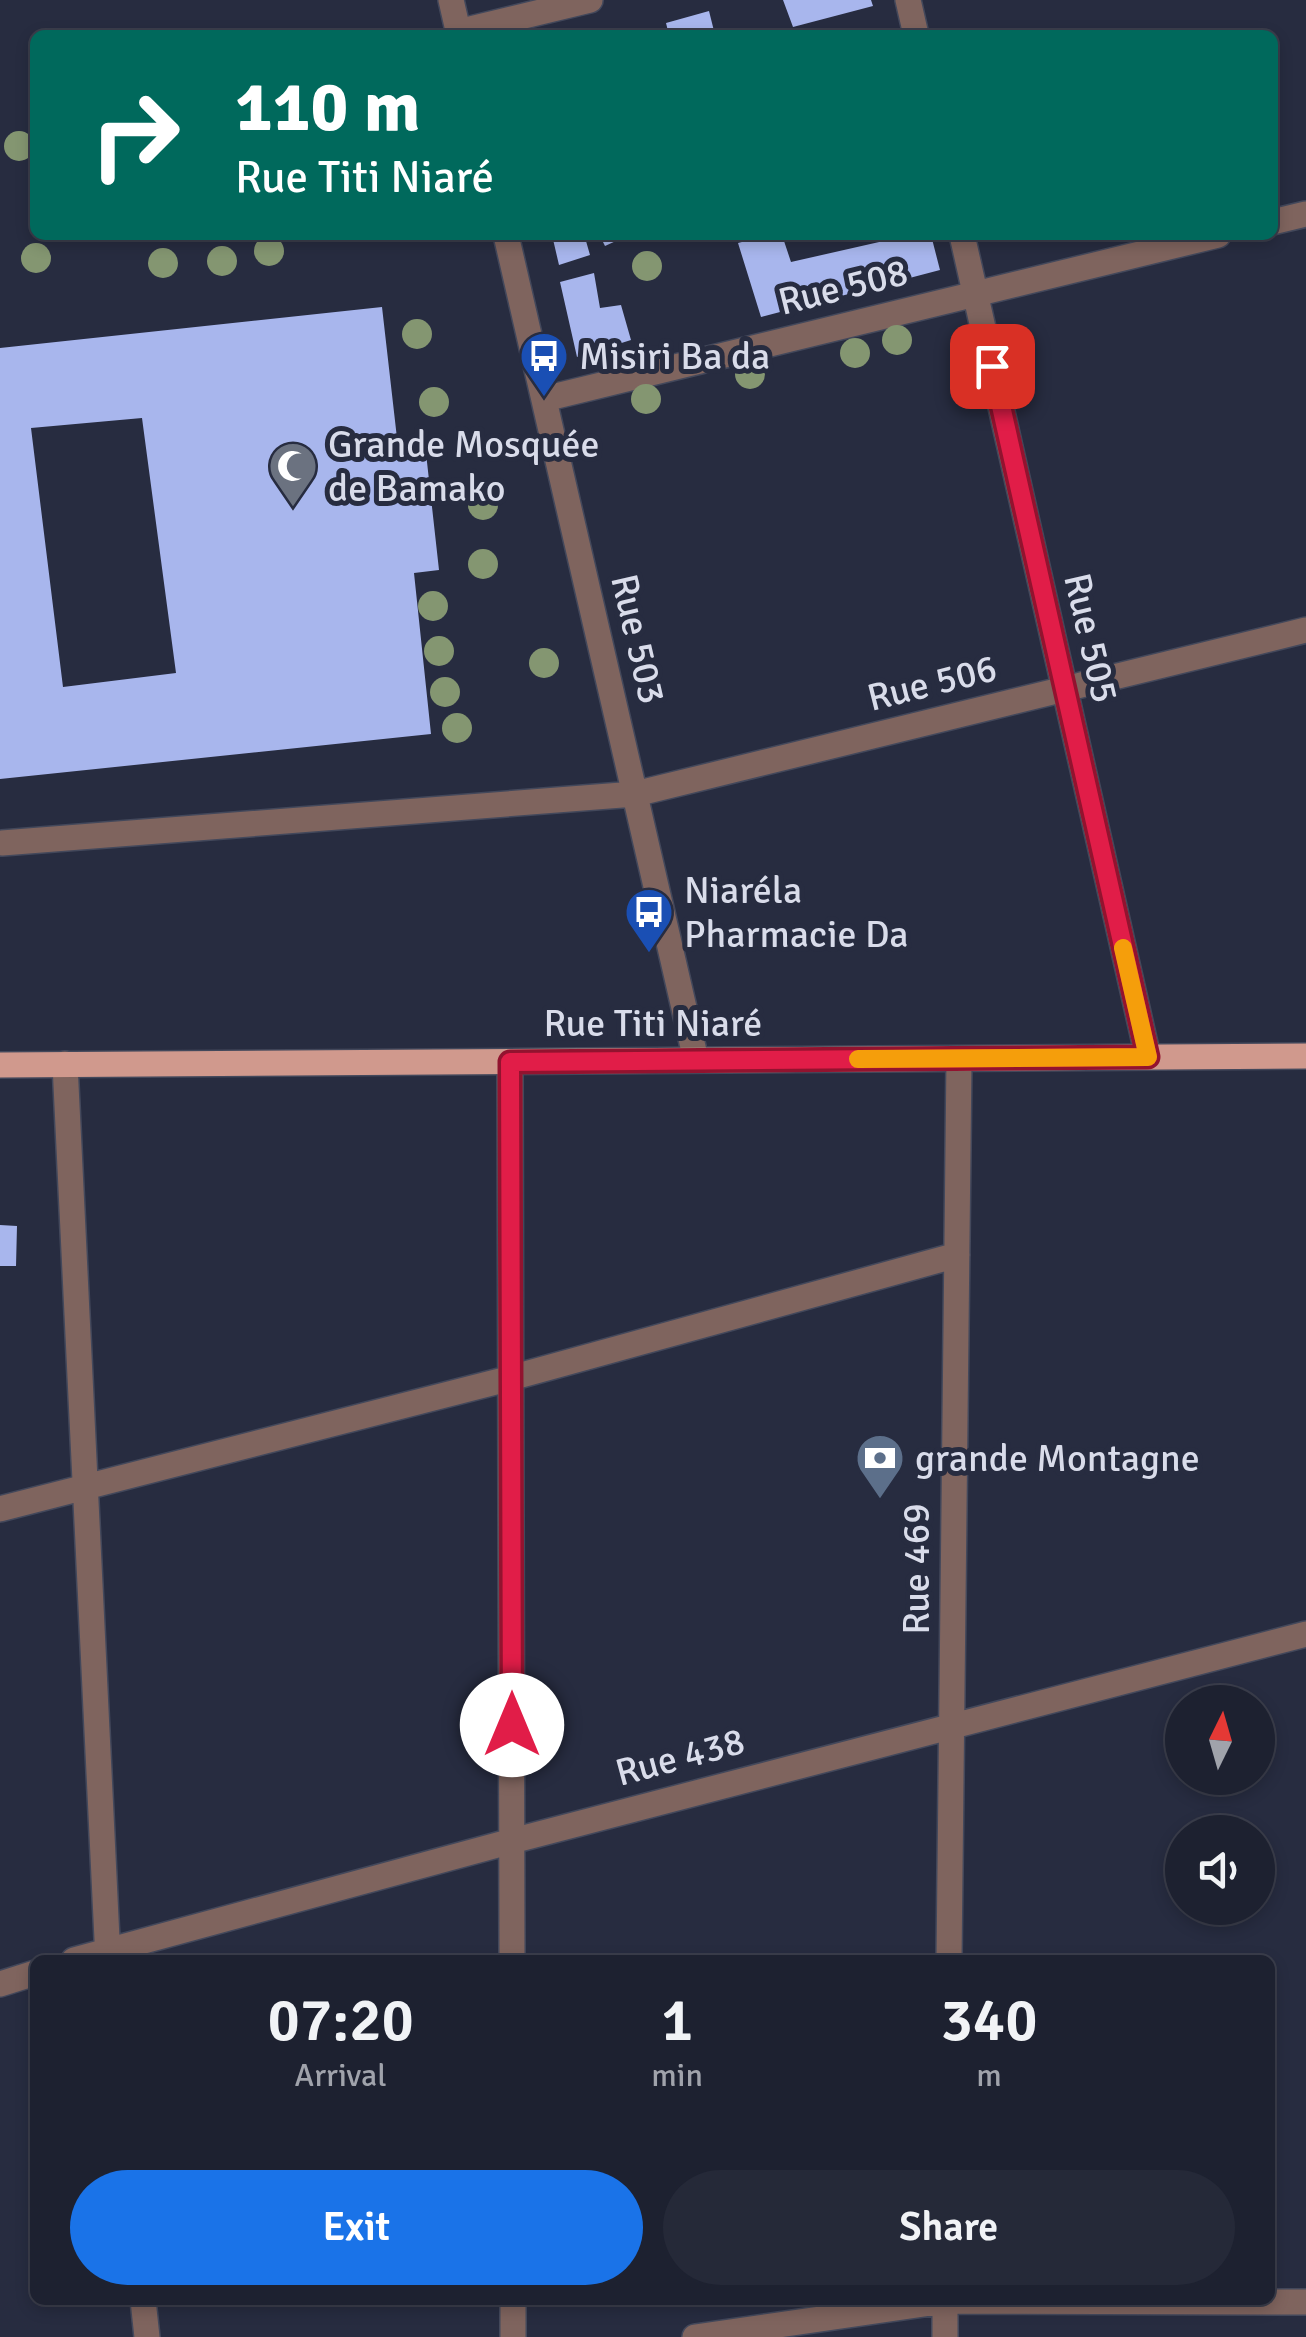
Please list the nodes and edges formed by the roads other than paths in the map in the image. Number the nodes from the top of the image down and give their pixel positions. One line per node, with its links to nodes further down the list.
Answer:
1 (451, 0): 4 (street)
2 (590, 0): 5 (street)
3 (908, 0): 6 (street)
4 (458, 30)
5 (471, 30)
6 (915, 30)
7 (1306, 214): 8 (street)
8 (1278, 221)
9 (507, 240): 13 (street, Rue 503)
10 (963, 240): 12 (street, Rue 505)
11 (1197, 240): 12 (street, Rue 508)
12 (975, 294): 13 (street, Rue 508); 15 (street, Rue 505)
13 (544, 399): 16 (street, Rue 503)
14 (1306, 630): 15 (street, Rue 506)
15 (1064, 689): 16 (street, Rue 506); 19 (street, Rue 505)
16 (635, 794): 17 (street, Rue 506); 21 (street, Rue 503)
17 (2, 843)
18 (1306, 1056): 19 (main road, Rue Titi Niaré)
19 (1148, 1057): 20 (main road, Rue Titi Niaré)
20 (959, 1058): 21 (main road, Rue Titi Niaré); 25 (street, Rue 469)
21 (696, 1060): 22 (main road, Rue Titi Niaré)
22 (510, 1062): 23 (main road, Rue Titi Niaré); 26 (street)
23 (65, 1064): 24 (main road, Rue Titi Niaré); 27 (street)
24 (0, 1065)
25 (957, 1254): 26 (street); 30 (street, Rue 469)
26 (511, 1378): 27 (street); 31 (street)
27 (85, 1488): 28 (street); 32 (street)
28 (0, 1510)
29 (1306, 1634): 30 (street, Rue 438)
30 (953, 1724): 31 (street, Rue 438); 34 (street, Rue 469)
31 (512, 1840): 32 (street, Rue 438); 33 (street)
32 (108, 1955)
33 (512, 1955)
34 (950, 1955)
35 (30, 1975): 36 (street)
36 (0, 1984)
37 (1275, 2302): 38 (street)
38 (1306, 2302)
39 (144, 2305): 43 (street)
40 (512, 2305): 44 (street)
41 (917, 2305): 45 (street)
42 (945, 2305): 46 (street)
43 (147, 2337)
44 (513, 2337)
45 (696, 2337)
46 (944, 2337)

